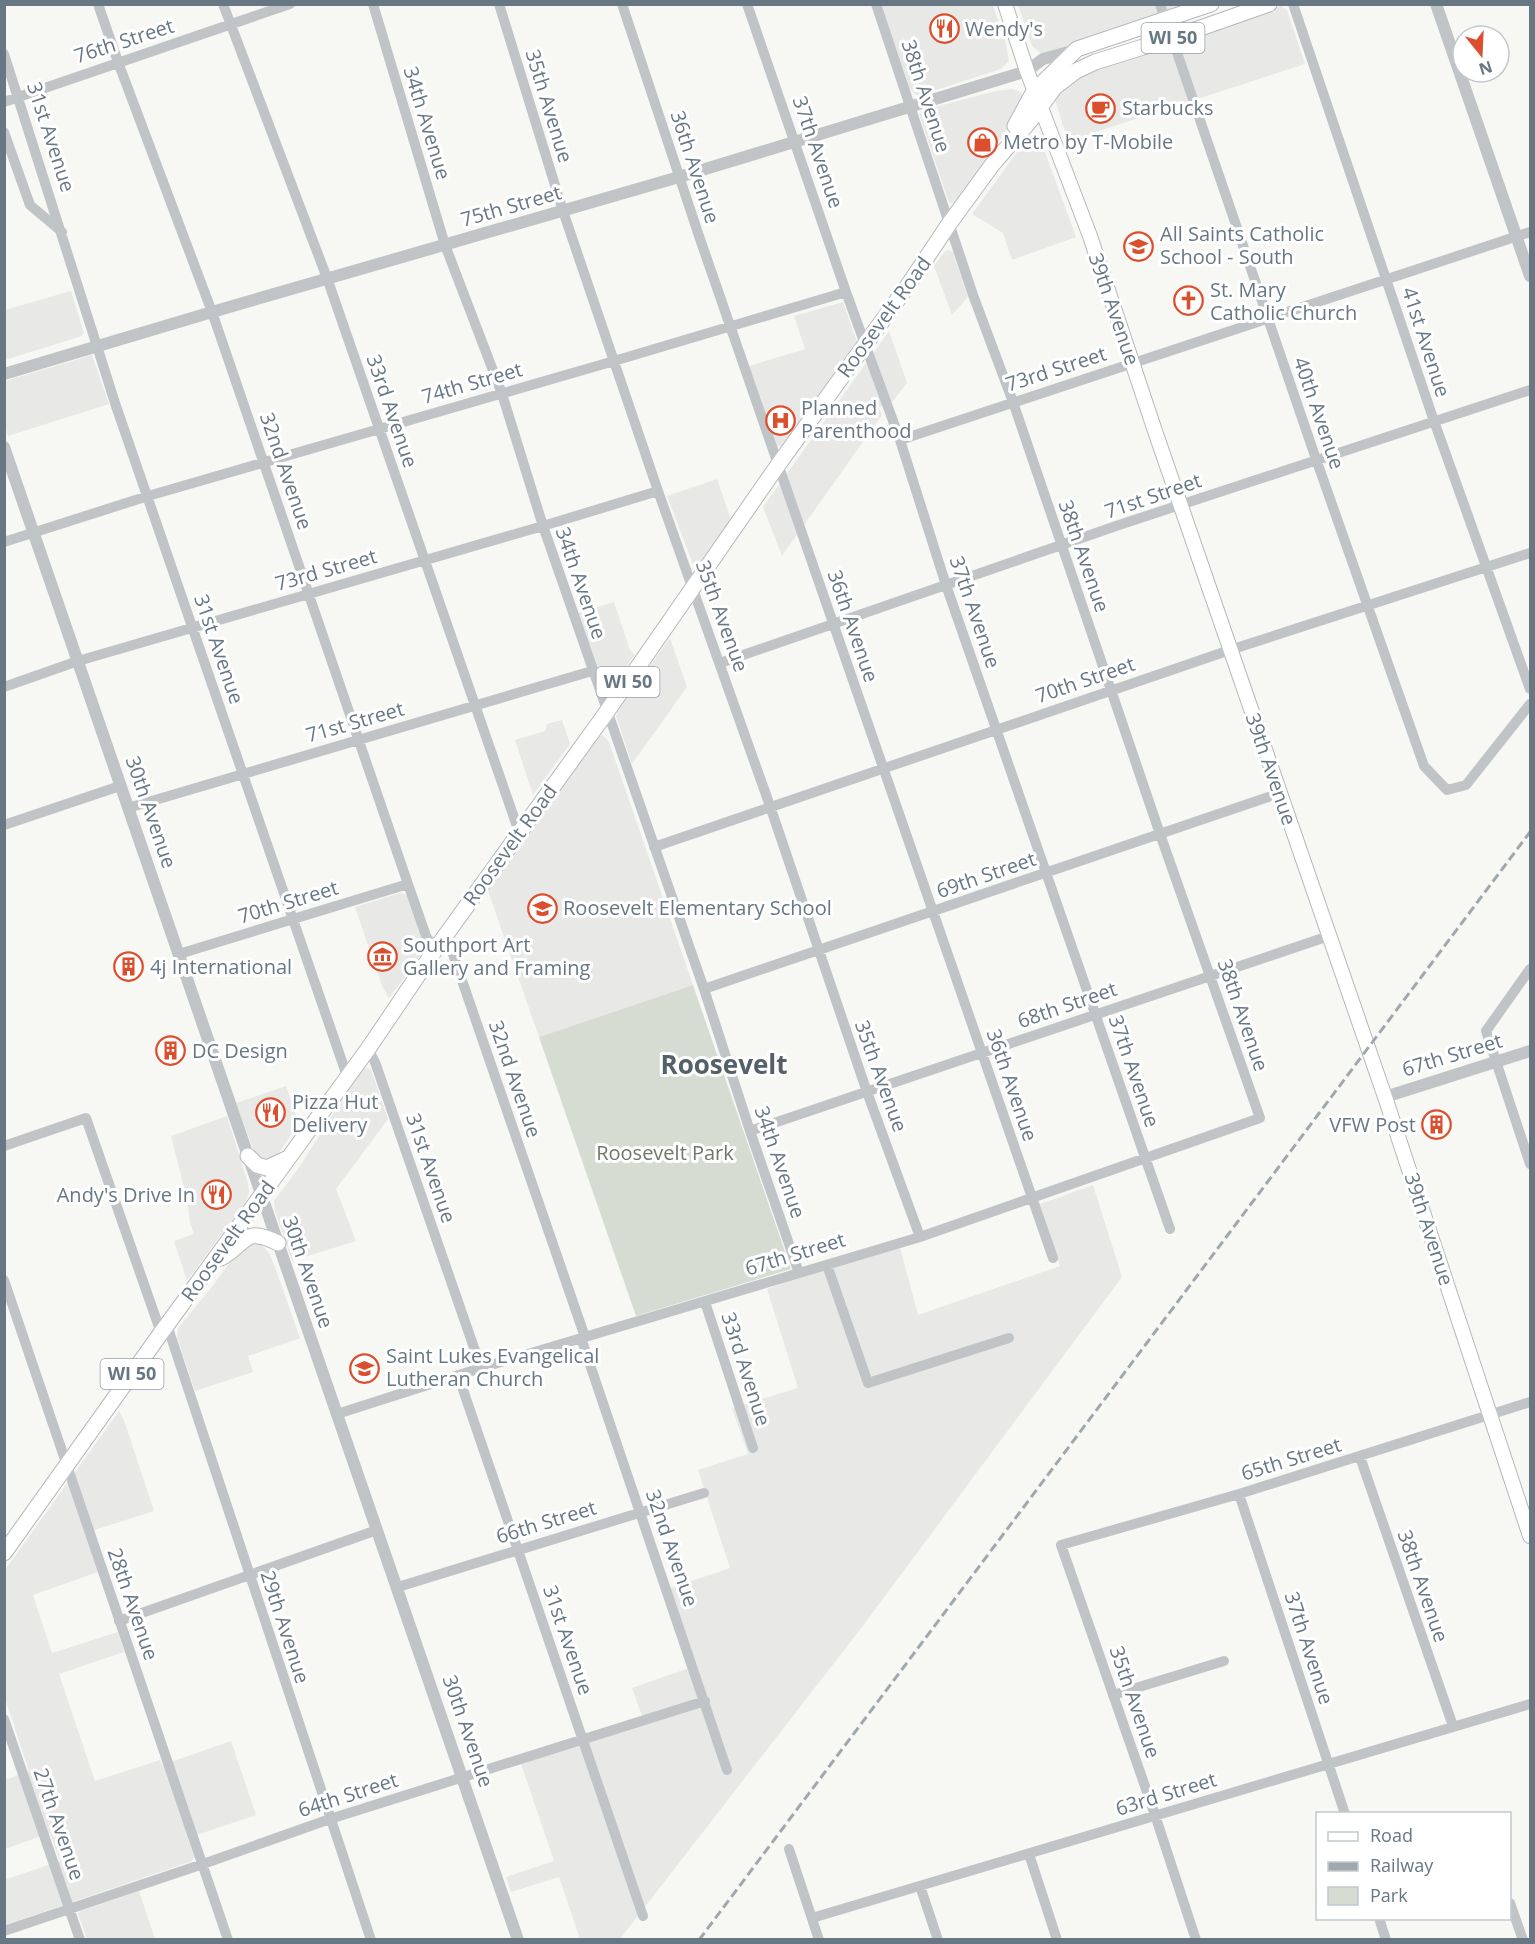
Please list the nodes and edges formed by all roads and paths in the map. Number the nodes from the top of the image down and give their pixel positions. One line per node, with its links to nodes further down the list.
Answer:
1 (98, 4): 20 (street, 32nd Avenue)
2 (223, 4): 16 (street, 33rd Avenue)
3 (290, 4): 16 (street, 76th Street)
4 (373, 4): 38 (street, 34th Avenue)
5 (499, 4): 33 (street, 35th Avenue)
6 (622, 4): 32 (street, 36th Avenue)
7 (747, 4): 30 (street, 37th Avenue)
8 (876, 4): 28 (street, 38th Avenue)
9 (1005, 4): 21 (main road, 39th Avenue)
10 (1160, 4): 15 (street)
11 (1211, 4): 15 (main road, WI 50)
12 (1269, 4): 17 (main road, WI 50)
13 (1293, 4): 41 (street, 41st Avenue)
14 (1436, 4): 37 (street)
15 (1165, 20): 18 (main road, WI 50)
16 (231, 25): 20 (street, 76th Street); 40 (street, 33rd Avenue)
17 (1172, 38): 22 (main road, WI 50); 44 (street, 40th Avenue)
18 (1077, 49): 21 (street, 75th Street); 23 (main road, WI 50)
19 (4, 54): 25 (street, 31st Avenue)
20 (118, 62): 25 (street, 76th Street); 43 (street, 32nd Avenue)
21 (1027, 71): 23 (street, 75th Street); 24 (main road, 39th Avenue); 28 (street, 75th Street)
22 (1076, 71): 23 (street, 75th Street); 27 (main road, WI 50)
23 (1050, 76): 24 (main road, WI 50)
24 (1034, 91): 27 (main road, 39th Avenue); 31 (main road, WI 50)
25 (18, 97): 26 (street, 76th Street); 35 (street, 31st Avenue)
26 (4, 102)
27 (1041, 105): 31 (main road, WI 50); 49 (main road, 39th Avenue)
28 (911, 106): 30 (street, 75th Street); 34 (street, 38th Avenue)
29 (4, 132): 35 (street, 31st Avenue)
30 (796, 141): 32 (street, 75th Street); 42 (street, 37th Avenue)
31 (992, 165): 34 (main road, Roosevelt Road / WI 50)
32 (679, 177): 33 (street, 75th Street); 45 (street, 36th Avenue)
33 (563, 211): 38 (street, 75th Street); 48 (street, 35th Avenue)
34 (950, 224): 46 (main road, Roosevelt Road / WI 50); 53 (street, 38th Avenue)
35 (63, 232): 47 (street, 31st Avenue)
36 (1530, 232): 37 (street, 73rd Street)
37 (1517, 236): 39 (street); 41 (street, 73rd Street)
38 (445, 245): 40 (street, 75th Street); 52 (street, 34th Avenue)
39 (1530, 276)
40 (327, 278): 43 (street, 75th Street); 55 (street, 33rd Avenue)
41 (1387, 279): 44 (street, 73rd Street); 54 (street, 41st Avenue)
42 (846, 292): 45 (street, 74th Street); 46 (street, 37th Avenue)
43 (212, 312): 47 (street, 75th Street); 59 (street, 32nd Avenue)
44 (1269, 318): 49 (street, 73rd Street); 58 (street, 40th Avenue)
45 (730, 326): 48 (street, 74th Street); 60 (street, 36th Avenue)
46 (864, 345): 56 (street, 37th Avenue); 60 (main road, Roosevelt Road / WI 50)
47 (96, 346): 50 (street, 75th Street); 62 (street, 31st Avenue)
48 (614, 362): 52 (street, 74th Street); 61 (street, 35th Avenue)
49 (1132, 363): 53 (street, 73rd Street); 63 (main road, 39th Avenue)
50 (4, 374)
51 (1530, 390): 54 (street, 71st Street)
52 (502, 394): 55 (street, 74th Street); 64 (street, 34th Avenue)
53 (1013, 402): 56 (street, 73rd Street); 67 (street, 38th Avenue)
54 (1434, 421): 58 (street, 71st Street); 70 (street, 41st Avenue)
55 (379, 429): 59 (street, 74th Street); 69 (street, 33rd Avenue)
56 (900, 440): 71 (street, 37th Avenue)
57 (4, 447): 65 (street, 30th Avenue)
58 (1316, 459): 63 (street, 71st Street); 74 (street, 40th Avenue)
59 (264, 463): 62 (street, 74th Street); 73 (street, 32nd Avenue)
60 (778, 465): 72 (main road, Roosevelt Road / WI 50); 75 (street, 36th Avenue)
61 (658, 491): 64 (street, 73rd Street); 72 (street, 35th Avenue)
62 (148, 496): 65 (street, 74th Street); 76 (street, 31st Avenue)
63 (1181, 505): 67 (street, 71st Street); 77 (main road, 39th Avenue)
64 (543, 526): 69 (street, 73rd Street); 80 (street, 34th Avenue)
65 (34, 533): 66 (street, 74th Street); 78 (street, 30th Avenue)
66 (4, 542)
67 (1061, 546): 71 (street, 71st Street); 83 (street, 38th Avenue)
68 (1530, 553): 70 (street, 70th Street)
69 (425, 560): 73 (street, 73rd Street); 85 (street, 33rd Avenue)
70 (1487, 566): 74 (street, 70th Street); 82 (street, 41st Avenue)
71 (946, 585): 75 (street, 71st Street); 87 (street, 37th Avenue)
72 (693, 591): 79 (street, 35th Avenue); 86 (main road, Roosevelt Road / WI 50)
73 (309, 594): 76 (street, 73rd Street); 88 (street, 32nd Avenue)
74 (1367, 606): 77 (street, 70th Street); 84 (street, 40th Avenue)
75 (834, 624): 79 (street, 71st Street); 89 (street, 36th Avenue)
76 (192, 628): 78 (street, 73rd Street); 90 (street, 31st Avenue)
77 (1230, 650): 83 (street, 70th Street); 92 (main road, 39th Avenue)
78 (78, 661): 81 (street, 73rd Street); 91 (street, 30th Avenue)
79 (720, 663): 93 (street, 35th Avenue)
80 (592, 671): 85 (street, 71st Street); 86 (street, 34th Avenue)
81 (4, 687)
82 (1530, 689)
83 (1110, 690): 87 (street, 70th Street); 97 (street, 38th Avenue)
84 (1530, 704)
85 (476, 705): 88 (street, 71st Street); 96 (street, 33rd Avenue)
86 (606, 713): 96 (main road, Roosevelt Road / WI 50); 98 (street, 34th Avenue)
87 (996, 729): 89 (street, 70th Street); 99 (street, 37th Avenue)
88 (359, 740): 90 (street, 71st Street); 100 (street, 32nd Avenue)
89 (883, 767): 93 (street, 70th Street); 101 (street, 36th Avenue)
90 (243, 774): 94 (street, 71st Street); 102 (street, 31st Avenue)
91 (120, 786): 94 (street, 30th Avenue); 95 (street)
92 (1280, 793): 97 (street, 69th Street); 104 (main road, 39th Avenue)
93 (770, 806): 98 (street, 70th Street); 106 (street, 35th Avenue)
94 (128, 808): 107 (street, 30th Avenue)
95 (4, 825)
96 (519, 832): 103 (main road, Roosevelt Road / WI 50)
97 (1160, 834): 99 (street, 69th Street); 109 (street, 38th Avenue)
98 (654, 847): 110 (street, 34th Avenue)
99 (1047, 872): 101 (street, 69th Street); 111 (street, 37th Avenue)
100 (408, 884): 102 (street, 70th Street); 105 (street, 32nd Avenue)
101 (934, 912): 106 (street, 69th Street); 114 (street, 36th Avenue)
102 (294, 919): 107 (street, 70th Street); 116 (street, 31st Avenue)
103 (446, 934): 105 (main road, Roosevelt Road / WI 50); 138 (street, 32nd Avenue)
104 (1329, 936): 109 (street, 68th Street); 118 (main road, 39th Avenue)
105 (435, 950): 112 (main road, Roosevelt Road / WI 50)
106 (818, 951): 110 (street, 69th Street); 117 (street, 35th Avenue)
107 (179, 954): 122 (street, 30th Avenue)
108 (1530, 969): 115 (street)
109 (1210, 976): 111 (street, 68th Street); 119 (street, 38th Avenue)
110 (704, 989): 120 (street, 34th Avenue)
111 (1095, 1015): 114 (street, 68th Street); 124 (street, 37th Avenue)
112 (368, 1049): 116 (main road, Roosevelt Road / WI 50); 140 (street, 31st Avenue)
113 (1530, 1051): 115 (street, 67th Street)
114 (982, 1053): 117 (street, 68th Street); 127 (street, 36th Avenue)
115 (1496, 1062): 118 (street, 67th Street); 125 (street)
116 (347, 1076): 123 (main road, Roosevelt Road / WI 50)
117 (867, 1092): 120 (street, 68th Street); 129 (street, 35th Avenue)
118 (1385, 1097): 144 (main road, 39th Avenue)
119 (1260, 1118): 124 (street, 67th Street)
120 (750, 1131): 134 (street, 34th Avenue)
121 (4, 1146): 137 (street, 29th Avenue)
122 (248, 1156): 123 (main road); 126 (street, 30th Avenue)
123 (289, 1158): 126 (main road, Roosevelt Road / WI 50)
124 (1146, 1158): 127 (street, 67th Street); 128 (street, 37th Avenue)
125 (1530, 1164)
126 (261, 1196): 130 (street, 30th Avenue); 132 (main road, Roosevelt Road / WI 50)
127 (1032, 1199): 129 (street, 67th Street); 131 (street, 36th Avenue)
128 (1170, 1229)
129 (920, 1237): 133 (street, 67th Street)
130 (278, 1243): 132 (main road); 143 (street, 30th Avenue)
131 (1053, 1258)
132 (213, 1262): 137 (main road, Roosevelt Road / WI 50)
133 (827, 1265): 134 (street, 67th Street); 139 (street)
134 (799, 1273): 136 (street, 67th Street)
135 (4, 1280): 147 (street, 28th Avenue)
136 (705, 1302): 138 (street, 67th Street); 145 (street, 33rd Avenue)
137 (164, 1329): 147 (main road, Roosevelt Road / WI 50); 156 (street, 29th Avenue)
138 (583, 1337): 140 (street, 67th Street); 150 (street, 32nd Avenue)
139 (1009, 1338)
140 (481, 1368): 141 (street, 67th Street)
141 (458, 1375): 143 (street, 67th Street); 154 (street, 31st Avenue)
142 (1530, 1402): 144 (street, 65th Street)
143 (337, 1414): 151 (street, 30th Avenue)
144 (1491, 1415): 146 (street, 65th Street); 152 (main road, 39th Avenue)
145 (753, 1448)
146 (1360, 1457): 149 (street, 65th Street); 164 (street, 38th Avenue)
147 (67, 1466): 155 (main road, Roosevelt Road / WI 50); 158 (street, 28th Avenue)
148 (704, 1492): 150 (street, 66th Street)
149 (1239, 1494): 153 (street, 65th Street); 166 (street, 37th Avenue)
150 (641, 1513): 154 (street, 66th Street); 161 (street, 32nd Avenue)
151 (377, 1530): 156 (street); 157 (street, 30th Avenue)
152 (1530, 1536)
153 (1061, 1545): 160 (street, 35th Avenue)
154 (517, 1550): 157 (street, 66th Street); 165 (street, 31st Avenue)
155 (4, 1553)
156 (249, 1574): 158 (street); 171 (street, 29th Avenue)
157 (398, 1587): 168 (street, 30th Avenue)
158 (119, 1620): 174 (street, 28th Avenue)
159 (1224, 1661): 160 (street)
160 (1113, 1695): 170 (street, 35th Avenue)
161 (705, 1701): 165 (street, 64th Street); 167 (street, 32nd Avenue)
162 (1530, 1704): 164 (street, 63rd Street)
163 (4, 1719): 177 (street, 27th Avenue)
164 (1453, 1726): 166 (street, 63rd Street)
165 (584, 1740): 168 (street, 64th Street); 178 (street, 31st Avenue)
166 (1329, 1764): 169 (street, 37th Avenue); 170 (street, 63rd Street)
167 (727, 1770)
168 (464, 1778): 171 (street, 64th Street); 185 (street, 30th Avenue)
169 (1344, 1812)
170 (1155, 1815): 173 (street, 63rd Street); 189 (street, 35th Avenue)
171 (330, 1819): 174 (street, 64th Street); 184 (street, 29th Avenue)
172 (789, 1849): 179 (street)
173 (1029, 1854): 175 (street, 63rd Street); 188 (street)
174 (203, 1864): 177 (street, 64th Street); 183 (street, 28th Avenue)
175 (920, 1886): 179 (street, 63rd Street); 187 (street)
176 (1511, 1908): 191 (street)
177 (70, 1909): 181 (street, 64th Street); 182 (street, 27th Avenue)
178 (643, 1916)
179 (812, 1918): 186 (street)
180 (1382, 1920): 190 (street)
181 (4, 1931)
182 (80, 1940)
183 (228, 1940)
184 (371, 1940)
185 (518, 1940)
186 (819, 1940)
187 (938, 1940)
188 (1057, 1940)
189 (1196, 1940)
190 (1386, 1940)
191 (1523, 1940)

